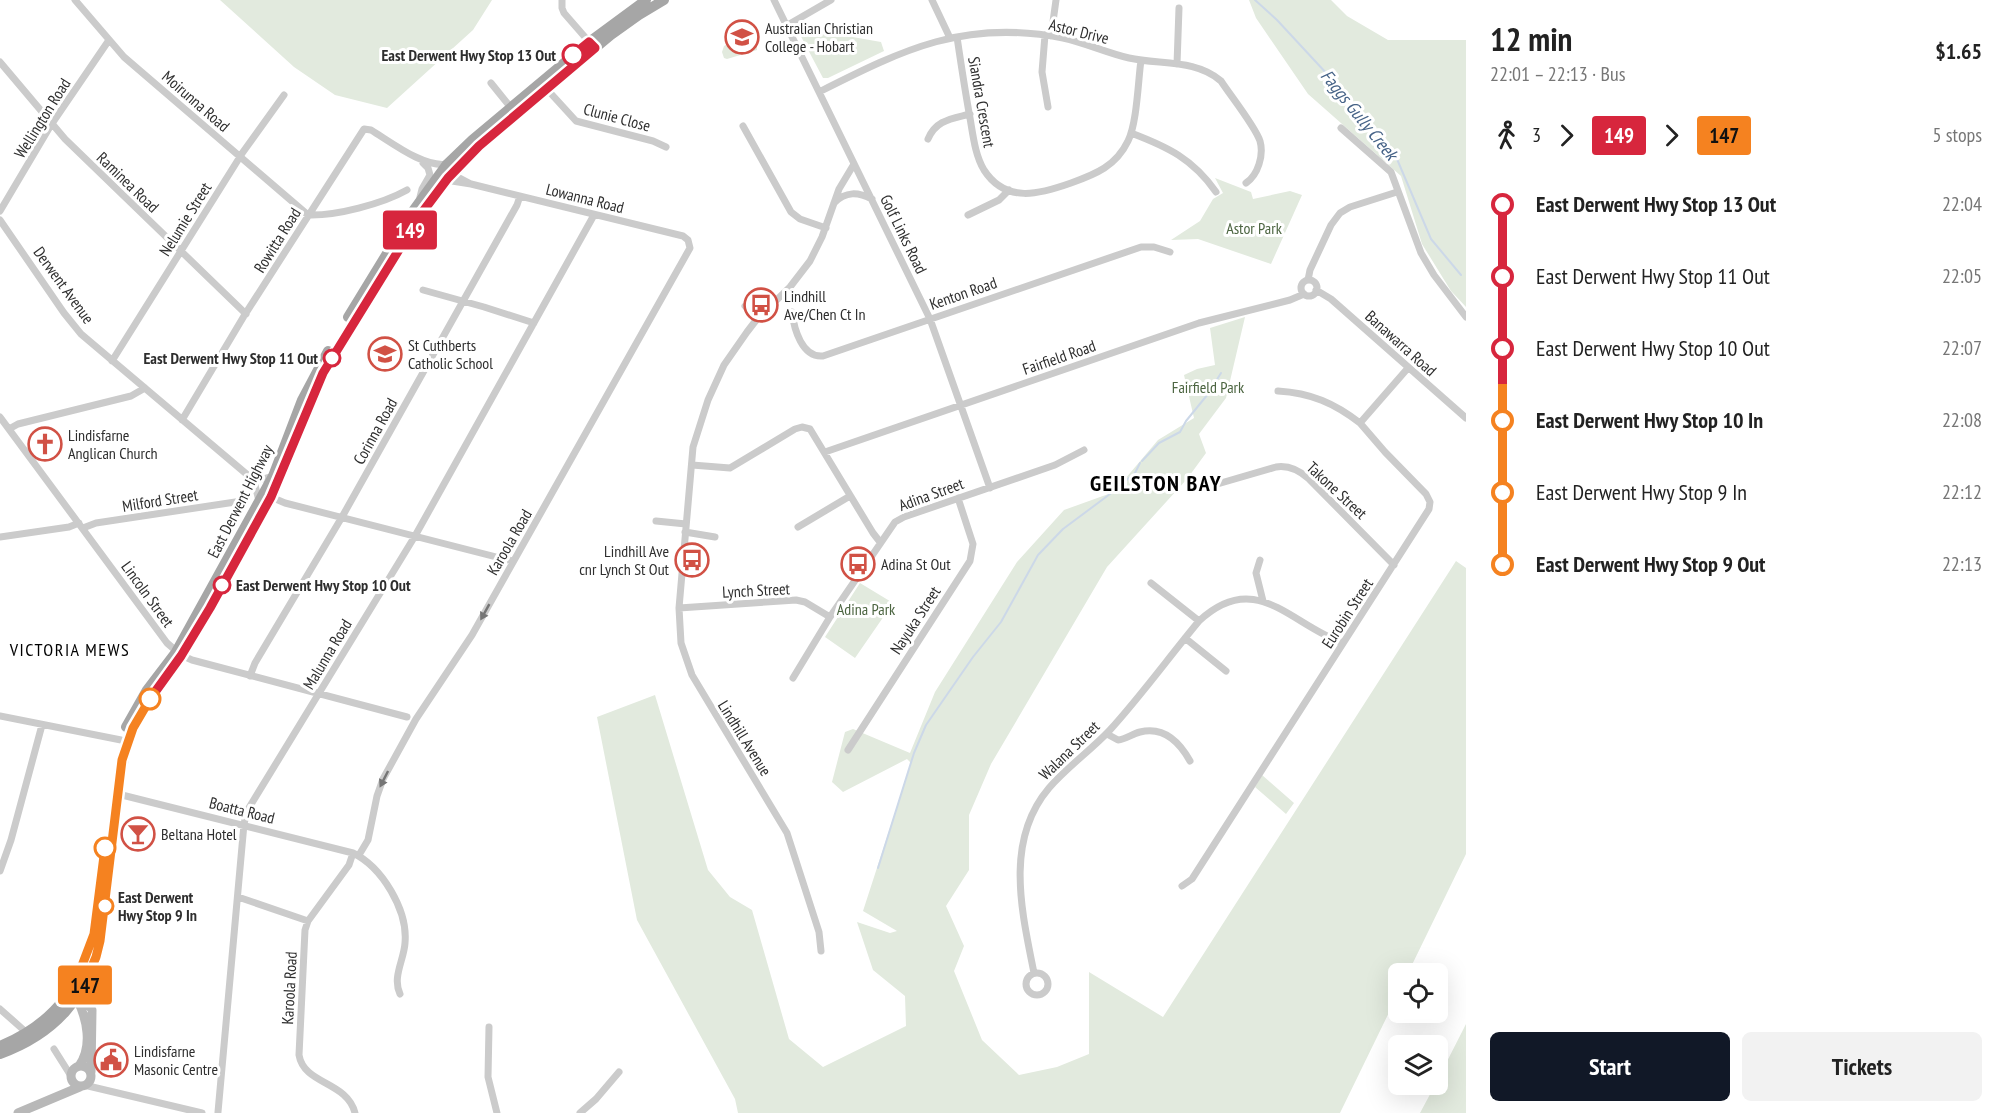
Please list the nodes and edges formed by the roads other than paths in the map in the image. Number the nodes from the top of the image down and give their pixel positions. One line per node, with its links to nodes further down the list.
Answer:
1 (75, 0): 13 (street, Moirunna Road)
2 (562, 0): 14 (street)
3 (646, 0): 14 (main road, East Derwent Highway)
4 (664, 0): 14 (main road, East Derwent Highway)
5 (774, 0): 10 (street, Golf Links Road)
6 (831, 0): 10 (street)
7 (932, 0): 12 (street, Siandra Crescent)
8 (1056, 0): 11 (street)
9 (1179, 8): 17 (street)
10 (786, 26): 20 (street, Golf Links Road)
11 (1048, 36): 12 (street, Astor Drive); 15 (street, Astor Drive); 22 (street)
12 (953, 37): 20 (street, Astor Drive); 24 (street, Siandra Crescent)
13 (109, 40): 25 (street, Wellington Road); 31 (street, Moirunna Road)
14 (592, 45): 19 (main road, East Derwent Highway)
15 (1141, 60): 17 (street, Astor Drive); 28 (street)
16 (0, 62): 25 (street, Raminea Road)
17 (1178, 64): 35 (street, Astor Drive)
18 (491, 83): 23 (street)
19 (543, 86): 23 (main road, East Derwent Highway); 30 (street, Clunie Close)
20 (819, 92): 33 (street, Golf Links Road)
21 (284, 95): 31 (street, Nelumie Street)
22 (1048, 107)
23 (513, 111): 34 (main road, East Derwent Highway)
24 (970, 114): 29 (street); 37 (street, Siandra Crescent)
25 (51, 125): 44 (street, Wellington Road); 51 (street, Raminea Road)
26 (743, 126): 49 (street)
27 (1341, 128): 39 (street)
28 (1131, 133): 37 (street); 38 (street)
29 (928, 139)
30 (666, 147)
31 (240, 157): 45 (street, Moirunna Road); 51 (street, Nelumie Street)
32 (419, 159): 34 (street, Rowitta Road); 42 (street); 45 (street, Rowitta Road)
33 (854, 164): 41 (street, Golf Links Road); 43 (street, Lindhill Avenue)
34 (447, 172): 40 (street, Lowanna Road); 42 (main road, East Derwent Highway); 83 (main road, East Derwent Highway)
35 (1246, 183)
36 (407, 190): 45 (street)
37 (1009, 190): 47 (street)
38 (1216, 192)
39 (1397, 192): 53 (street); 61 (street)
40 (520, 196): 46 (street, Lowanna Road); 57 (street, Corinna Road)
41 (872, 200): 43 (street); 63 (street, Golf Links Road)
42 (419, 202): 78 (main road, East Derwent Highway)
43 (833, 204): 49 (street, Lindhill Avenue)
44 (0, 211)
45 (308, 215): 60 (street, Rowitta Road)
46 (594, 215): 50 (street, Lowanna Road); 64 (street, Malunna Road)
47 (969, 215)
48 (0, 220): 65 (street, Derwent Avenue)
49 (826, 228): 62 (street, Lindhill Avenue)
50 (689, 243): 97 (street, Karoola Road)
51 (181, 251): 60 (street, Raminea Road); 65 (street, Nelumie Street)
52 (1170, 252): 63 (street, Kenton Road)
53 (1308, 280): 55 (street); 56 (street)
54 (423, 290): 57 (street)
55 (1316, 290): 56 (street); 66 (street, Banawarra Road)
56 (1304, 294): 69 (street, Fairfield Road)
57 (463, 301): 64 (street); 87 (street, Corinna Road)
58 (745, 306): 62 (street)
59 (792, 312): 63 (street, Kenton Road)
60 (246, 314): 72 (street, Rowitta Road)
61 (1466, 317)
62 (757, 319): 77 (street, Lindhill Avenue)
63 (930, 319): 69 (street, Golf Links Road)
64 (534, 323): 92 (street, Malunna Road)
65 (112, 361): 67 (street, Derwent Avenue)
66 (1408, 368): 71 (street, Banawarra Road); 73 (street)
67 (145, 388): 72 (street, Derwent Avenue); 74 (street)
68 (1278, 391): 73 (street)
69 (961, 405): 76 (street, Fairfield Road); 81 (street, Golf Links Road)
70 (0, 417): 74 (street, Lincoln Street)
71 (1466, 418)
72 (182, 420): 79 (street, Derwent Avenue)
73 (1360, 423): 98 (street, Eurobin Street)
74 (9, 429): 89 (street, Lincoln Street)
75 (1084, 450): 81 (street, Adina Street)
76 (825, 452): 77 (street); 82 (street)
77 (692, 465): 91 (street, Lindhill Avenue)
78 (273, 476): 79 (street); 86 (main road, East Derwent Highway)
79 (250, 477): 86 (street)
80 (1214, 485): 98 (street, Takone Street)
81 (990, 488): 84 (street, Adina Street)
82 (850, 496): 90 (street); 95 (street)
83 (271, 497): 87 (street); 106 (main road, East Derwent Highway)
84 (958, 498): 95 (street, Adina Street); 116 (street, Nayuka Street)
85 (242, 501): 89 (street, Milford Street)
86 (259, 502): 106 (main road, East Derwent Highway)
87 (342, 517): 92 (street); 108 (street, Corinna Road)
88 (656, 521): 91 (street)
89 (81, 526): 93 (street, Milford Street); 106 (street, Lincoln Street)
90 (798, 527)
91 (686, 528): 94 (street); 101 (street, Lindhill Avenue)
92 (415, 536): 97 (street); 110 (street, Malunna Road)
93 (0, 537)
94 (715, 537)
95 (880, 542): 102 (street, Adina Street)
96 (1260, 560): 100 (street)
97 (512, 561): 120 (street, Karoola Road, one-way to 120)
98 (1394, 565): 105 (street, Eurobin Street)
99 (1151, 583): 103 (street)
100 (1263, 601): 103 (street, Walana Street); 105 (street, Walana Street)
101 (679, 608): 102 (street, Lynch Street); 125 (street, Lindhill Avenue)
102 (830, 617): 109 (street, Adina Street)
103 (1199, 621): 104 (street, Walana Street)
104 (1185, 638): 107 (street); 114 (street, Walana Street)
105 (1343, 643): 122 (street, Eurobin Street)
106 (178, 654): 108 (street); 115 (main road, East Derwent Highway); 118 (main road, East Derwent Highway)
107 (1226, 671)
108 (250, 676): 110 (street)
109 (793, 678)
110 (319, 694): 112 (street); 119 (street, Malunna Road)
111 (0, 716): 113 (street)
112 (406, 717)
113 (42, 725): 115 (street); 121 (street)
114 (1107, 734): 117 (street); 126 (street, Walana Street)
115 (121, 740): 127 (main road, East Derwent Highway)
116 (848, 750)
117 (1190, 761)
118 (118, 794): 119 (street, Boatta Road); 127 (main road, East Derwent Highway)
119 (244, 824): 120 (street, Boatta Road); 123 (street, Malunna Road)
120 (356, 854): 124 (street, Karoola Road); 128 (street)
121 (0, 871)
122 (1182, 886)
123 (238, 897): 124 (street); 147 (street, Malunna Road)
124 (308, 921): 148 (street, Karoola Road)
125 (821, 951)
126 (1034, 973)
127 (76, 991): 130 (main road, East Derwent Highway); 132 (main road, East Derwent Highway); 133 (main road); 140 (main road)
128 (400, 994)
129 (0, 1009): 132 (street)
130 (63, 1015): 133 (main road); 136 (main road, East Derwent Highway)
131 (489, 1027): 149 (street)
132 (27, 1033): 134 (main road, East Derwent Highway)
133 (87, 1045): 138 (main road)
134 (0, 1046)
135 (54, 1049): 137 (street)
136 (0, 1054)
137 (59, 1058): 138 (street); 141 (street)
138 (79, 1066): 140 (main road); 141 (main road)
139 (619, 1072): 150 (street)
140 (91, 1074): 142 (main road); 143 (street)
141 (71, 1077): 142 (main road); 144 (main road)
142 (83, 1085): 143 (street); 144 (main road)
143 (104, 1089): 146 (street)
144 (59, 1094): 145 (main road)
145 (18, 1113)
146 (202, 1113)
147 (218, 1113)
148 (355, 1113)
149 (497, 1113)
150 (580, 1113)

